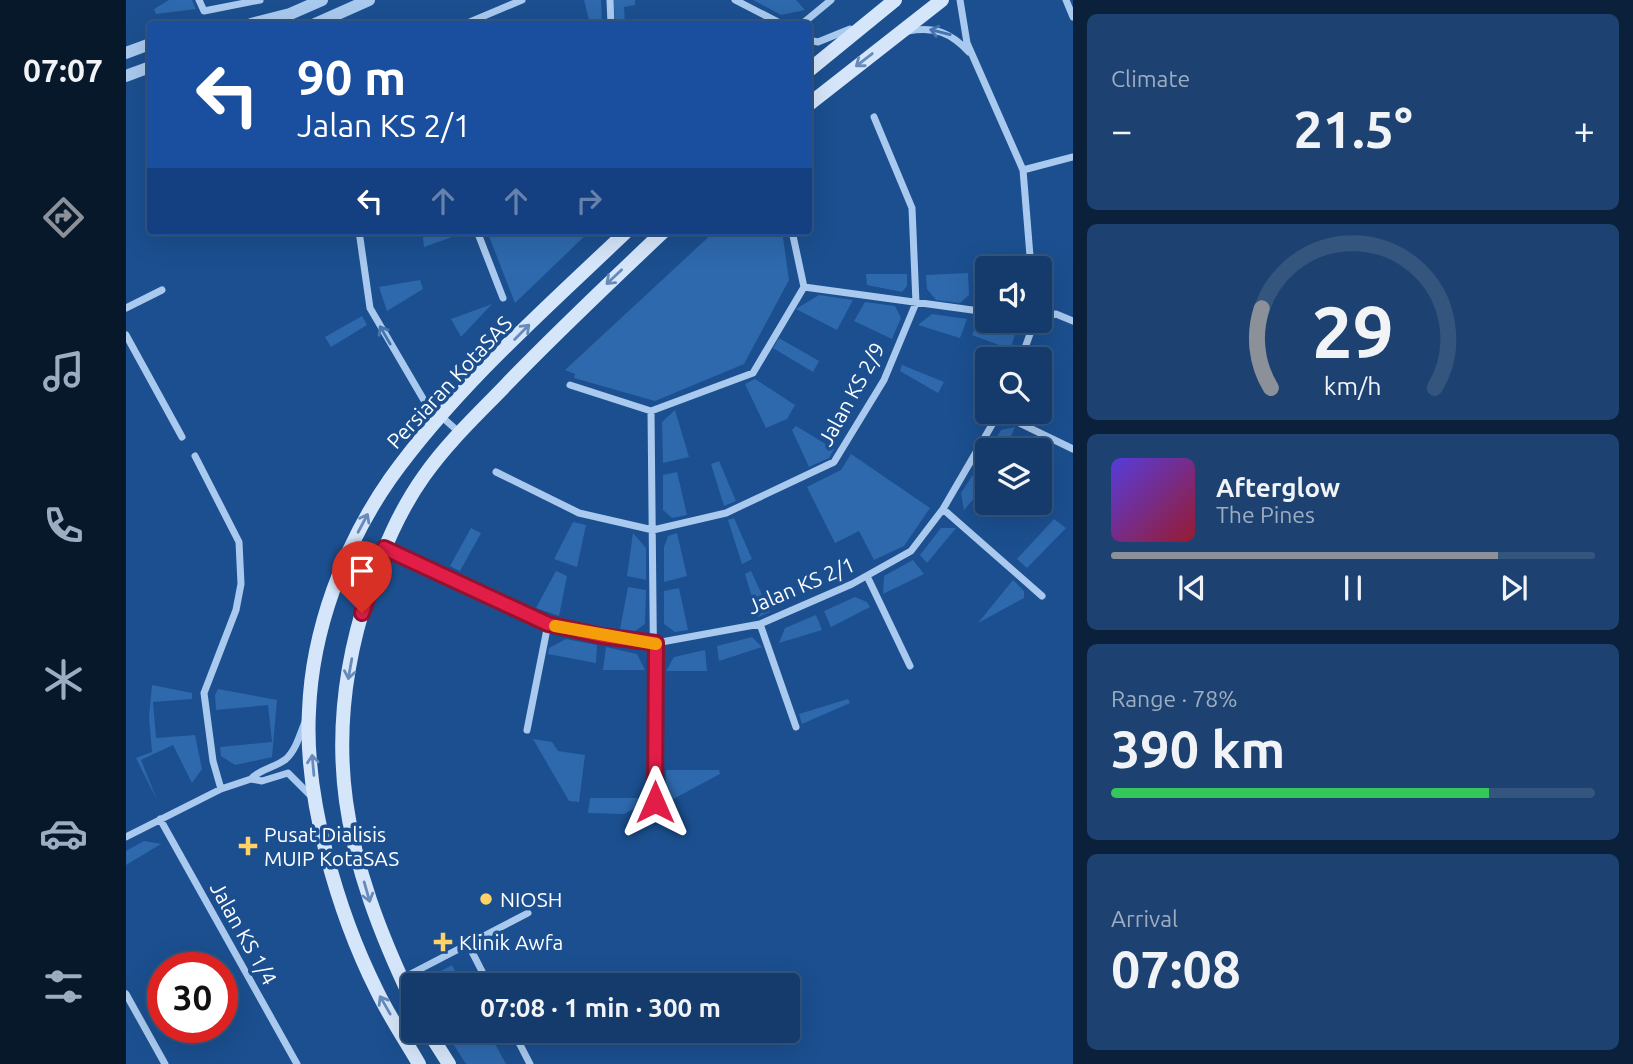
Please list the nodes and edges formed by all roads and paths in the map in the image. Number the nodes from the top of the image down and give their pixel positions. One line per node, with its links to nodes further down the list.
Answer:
1 (199, 0): 2 (street)
2 (260, 0)
3 (322, 0): 15 (street)
4 (369, 0): 16 (street)
5 (522, 0): 17 (street)
6 (610, 0): 18 (street)
7 (735, 0): 19 (street)
8 (831, 0): 20 (street)
9 (895, 0): 14 (main road)
10 (942, 0): 21 (main road)
11 (960, 0): 25 (street)
12 (1066, 0): 13 (street)
13 (1073, 17)
14 (872, 18): 22 (street); 27 (main road)
15 (263, 21)
16 (322, 21)
17 (472, 21)
18 (611, 21)
19 (776, 21)
20 (806, 21)
21 (901, 32): 25 (street, one-way to 21); 29 (main road, one-way to 29)
22 (812, 41)
23 (147, 45): 24 (street)
24 (126, 53)
25 (972, 55): 32 (street)
26 (147, 68): 28 (street)
27 (812, 68)
28 (126, 76)
29 (812, 102)
30 (874, 117): 42 (street, Jalan KS 2/9)
31 (1073, 157): 32 (street)
32 (1023, 170): 38 (street)
33 (360, 235): 50 (street, one-way to 33)
34 (479, 235): 41 (street)
35 (623, 235): 50 (main road, Persiaran KotaSAS, one-way to 35)
36 (660, 235): 53 (main road, Persiaran KotaSAS, one-way to 53)
37 (793, 235): 39 (street)
38 (1030, 256)
39 (804, 288): 42 (street); 49 (street)
40 (162, 290): 43 (street)
41 (503, 298)
42 (916, 303): 44 (street); 59 (street, Jalan KS 2/9)
43 (126, 308)
44 (975, 310)
45 (1052, 315): 46 (street)
46 (1073, 321)
47 (126, 335): 54 (street)
48 (570, 385): 49 (street)
49 (652, 411): 59 (street)
50 (441, 416): 53 (street); 67 (main road, Persiaran KotaSAS, one-way to 50)
51 (992, 424): 58 (street, Jalan KS 2/1)
52 (1023, 424): 55 (street)
53 (460, 433): 60 (main road, Persiaran KotaSAS)
54 (182, 437)
55 (1073, 449)
56 (195, 456): 71 (street)
57 (496, 472): 59 (street, Jalan KS 2/9)
58 (943, 509): 61 (street, Jalan KS 2/1); 62 (street)
59 (653, 530): 65 (street)
60 (384, 548): 63 (street, Jalan KS 2/1); 80 (main road, Persiaran KotaSAS, one-way to 80)
61 (867, 576): 64 (street, Jalan KS 2/1); 66 (street)
62 (1042, 596)
63 (548, 624): 65 (street, Jalan KS 2/1); 69 (street)
64 (760, 624): 65 (street, Jalan KS 2/1); 68 (street)
65 (656, 643): 73 (street)
66 (910, 666)
67 (308, 713): 70 (street); 72 (main road, Persiaran KotaSAS, one-way to 67)
68 (796, 727)
69 (527, 730)
70 (251, 779): 71 (street); 72 (street)
71 (221, 789): 74 (street)
72 (316, 802): 86 (main road, Persiaran KotaSAS, one-way to 72)
73 (655, 802)
74 (160, 819): 75 (street); 85 (street, Jalan KS 1/4)
75 (126, 837)
76 (528, 913): 77 (street)
77 (468, 944): 78 (street); 79 (street)
78 (412, 973)
79 (483, 973)
80 (401, 979)
81 (126, 994): 84 (street)
82 (436, 1043): 87 (main road)
83 (519, 1043): 88 (street)
84 (165, 1064)
85 (297, 1064)
86 (419, 1064)
87 (449, 1064)
88 (530, 1064)

